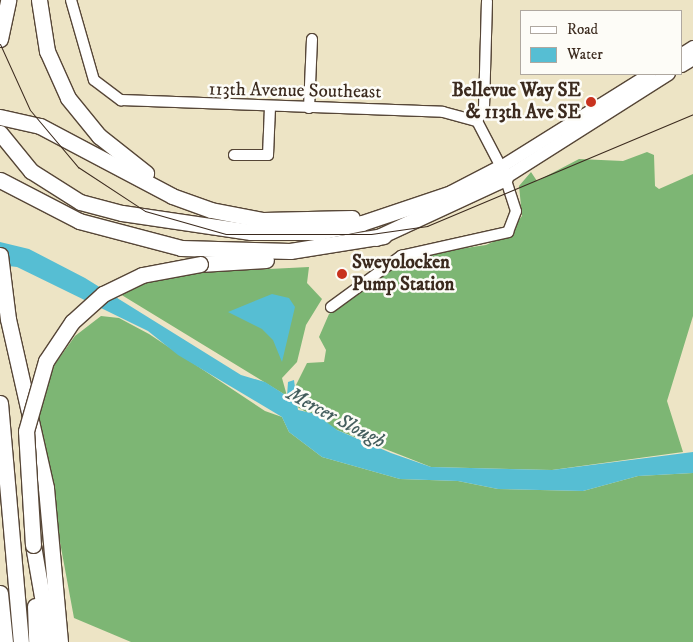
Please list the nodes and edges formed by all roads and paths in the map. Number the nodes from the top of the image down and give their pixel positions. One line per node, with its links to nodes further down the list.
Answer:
1 (8, 0): 5 (highway)
2 (39, 0): 19 (highway)
3 (72, 0): 9 (street, 113th Avenue Southeast)
4 (487, 1): 12 (street)
5 (1, 34)
6 (312, 39): 10 (street)
7 (648, 75): 16 (main road)
8 (667, 75): 16 (main road)
9 (270, 108): 10 (street, 113th Avenue Southeast); 15 (street)
10 (308, 108): 12 (street, 113th Avenue Southeast)
11 (0, 117): 19 (highway)
12 (477, 121): 16 (street)
13 (0, 133): 18 (highway)
14 (0, 150): 21 (highway)
15 (234, 155)
16 (503, 173): 18 (highway); 20 (highway); 23 (street)
17 (0, 180): 21 (highway)
18 (412, 207): 19 (highway)
19 (334, 219)
20 (384, 236): 21 (highway); 25 (highway, bridge)
21 (259, 252)
22 (0, 255): 31 (highway, bridge)
23 (331, 307)
24 (0, 403): 28 (highway)
25 (33, 545): 29 (highway); 30 (highway)
26 (0, 593): 27 (highway)
27 (5, 642)
28 (21, 642)
29 (36, 642)
30 (50, 642)
31 (60, 642)

